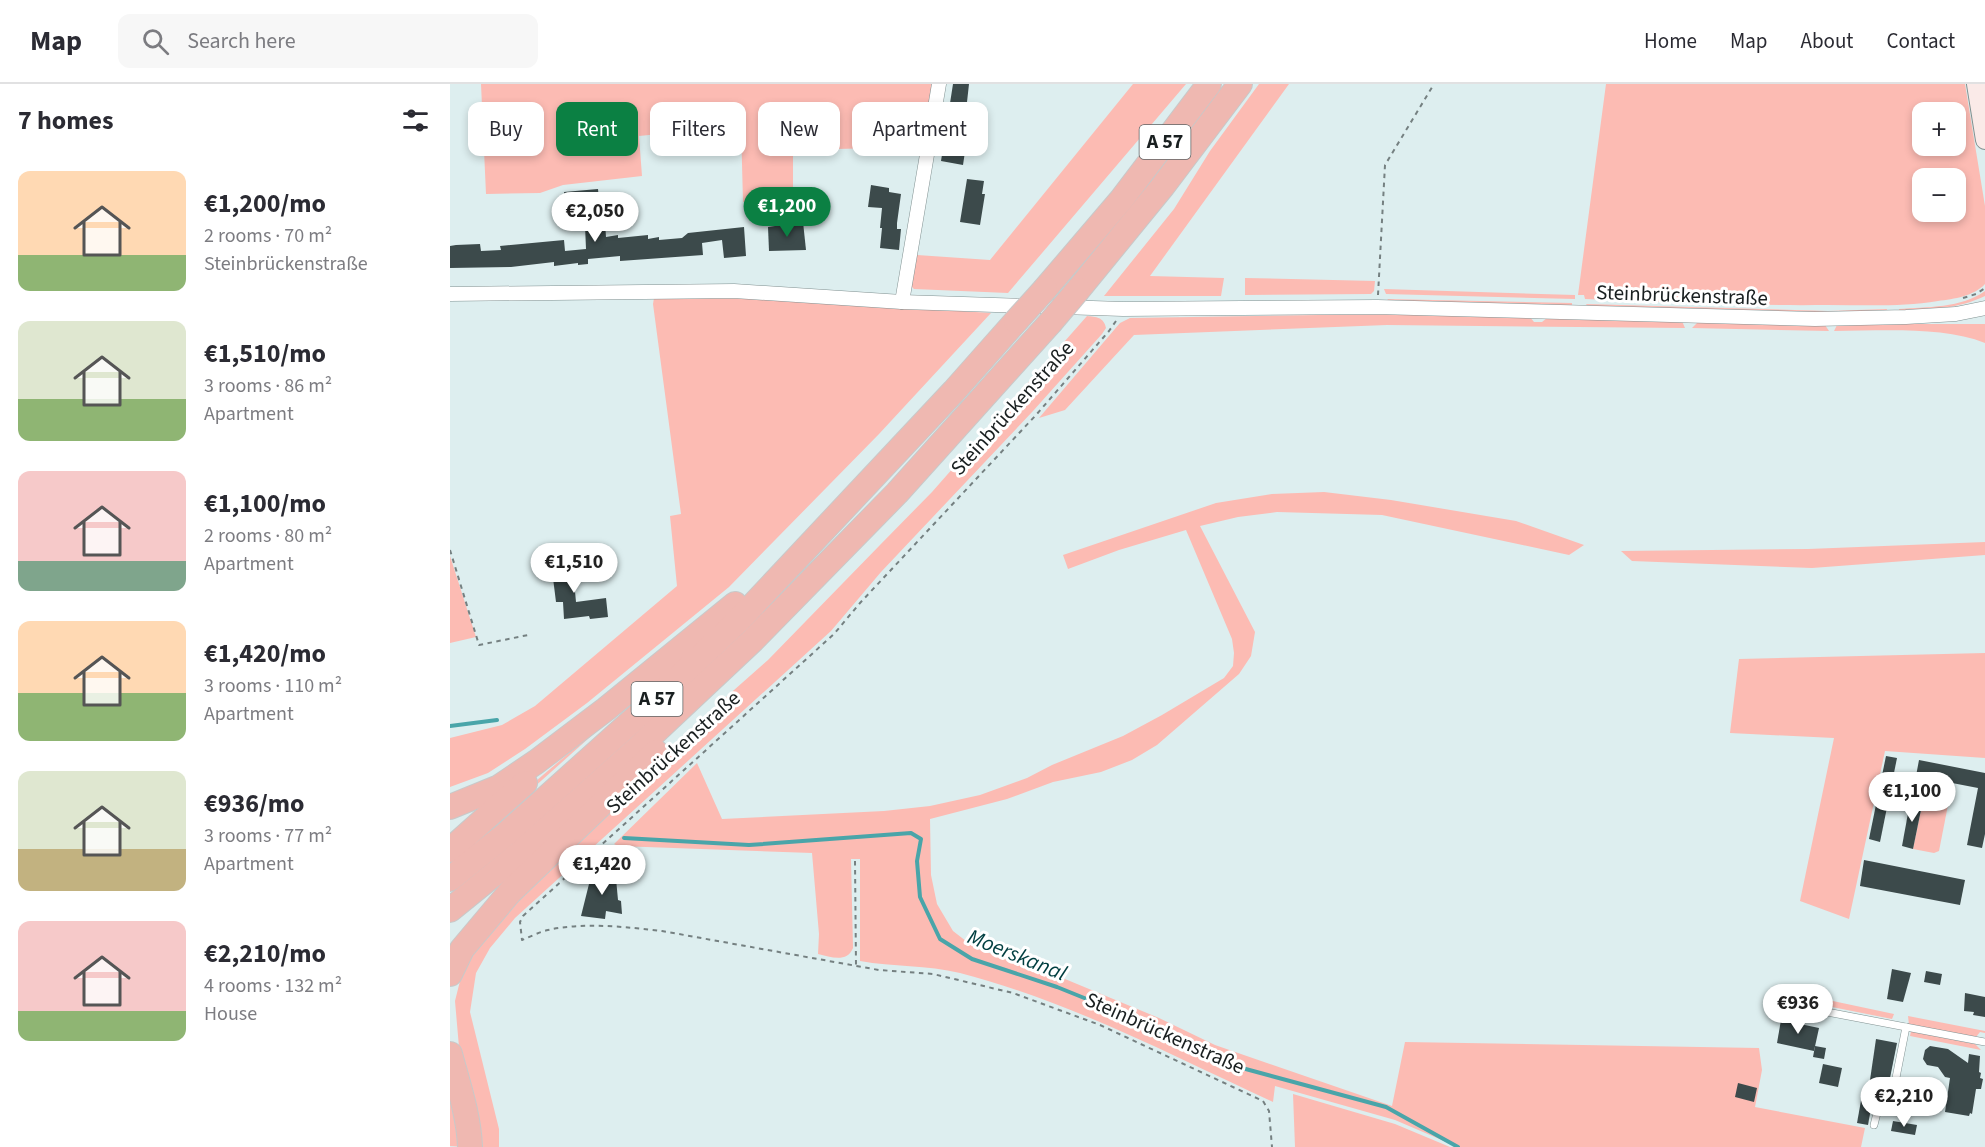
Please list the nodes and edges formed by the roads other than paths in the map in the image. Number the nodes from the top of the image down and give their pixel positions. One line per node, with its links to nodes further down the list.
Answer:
1 (939, 84): 7 (street)
2 (1209, 84): 9 (highway, A 57, bridge)
3 (1240, 84): 10 (highway, A 57, bridge)
4 (1976, 84): 5 (main road)
5 (1985, 140)
6 (450, 294): 7 (street, Steinbrückenstraße)
7 (902, 302): 8 (street, Steinbrückenstraße)
8 (1985, 308)
9 (849, 503): 11 (highway); 14 (highway, A 57)
10 (753, 640): 15 (highway); 16 (highway, A 57)
11 (606, 709): 12 (highway); 13 (highway)
12 (450, 807)
13 (450, 850)
14 (450, 879)
15 (510, 892): 17 (highway); 18 (highway)
16 (450, 910)
17 (450, 939)
18 (450, 974)
19 (1811, 1009): 20 (lane)
20 (1906, 1027): 21 (lane); 23 (lane)
21 (1985, 1042)
22 (450, 1054): 24 (highway)
23 (1874, 1125)
24 (470, 1147)

